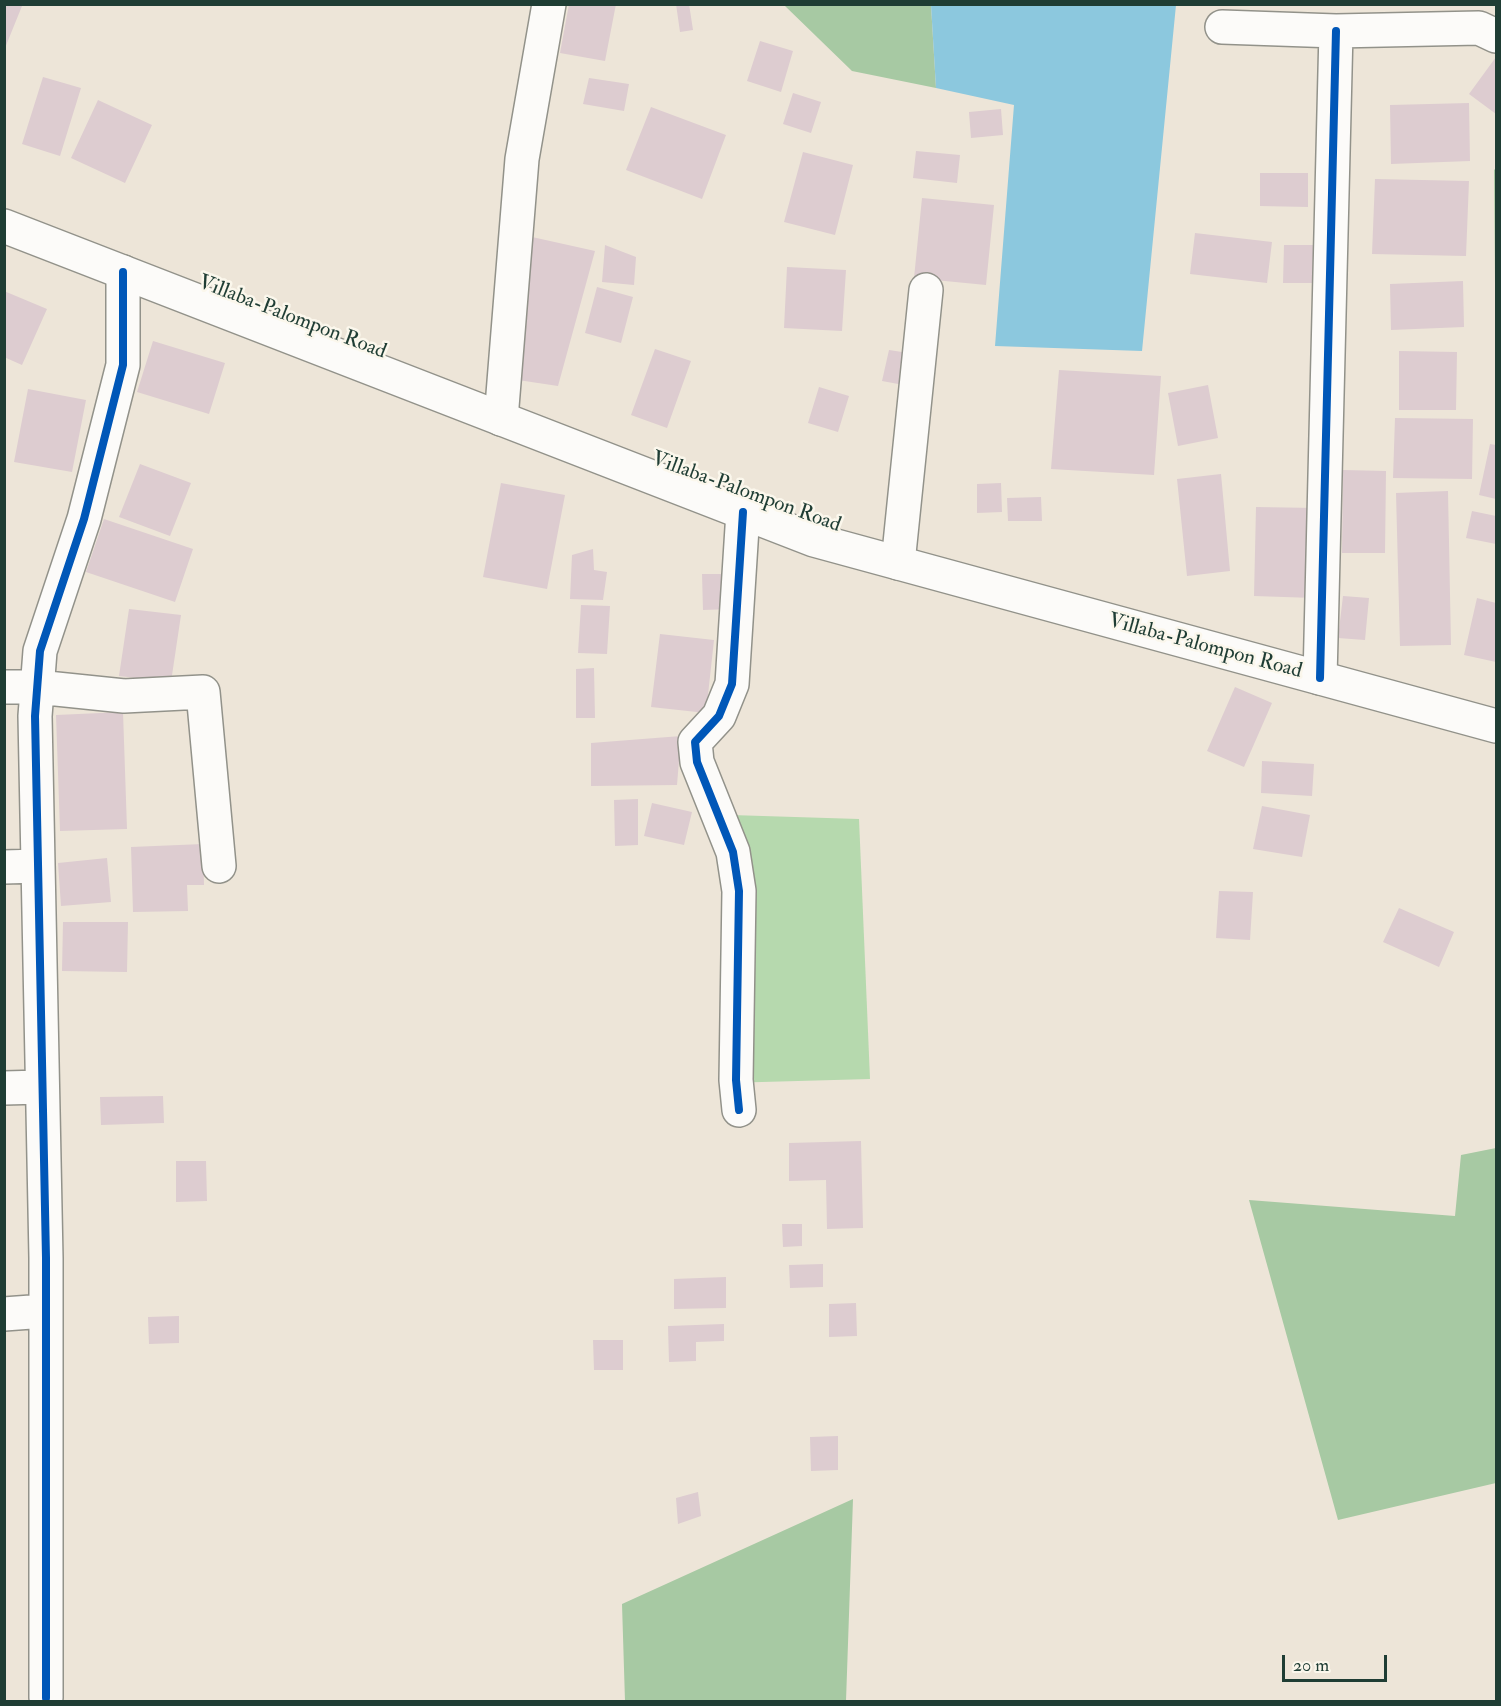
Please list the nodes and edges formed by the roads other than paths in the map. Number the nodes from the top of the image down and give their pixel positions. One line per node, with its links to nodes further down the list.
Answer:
1 (549, 4): 8 (street)
2 (1359, 22): 3 (street); 4 (street); 11 (street)
3 (1222, 27)
4 (1497, 36)
5 (4, 226): 6 (street, Villaba-Palompon Road)
6 (123, 272): 8 (street, Villaba-Palompon Road); 13 (street)
7 (926, 290): 10 (street)
8 (501, 419): 9 (street, Villaba-Palompon Road)
9 (743, 512): 10 (street, Villaba-Palompon Road); 20 (street)
10 (898, 563): 11 (street, Villaba-Palompon Road)
11 (1320, 678): 14 (street, Villaba-Palompon Road)
12 (4, 687): 13 (street)
13 (37, 687): 15 (street); 16 (street)
14 (1497, 726)
15 (38, 866): 17 (street); 18 (street)
16 (219, 866)
17 (4, 867)
18 (42, 1087): 19 (street); 21 (street)
19 (4, 1088)
20 (740, 1110)
21 (45, 1311): 22 (street); 23 (street)
22 (4, 1314)
23 (46, 1698)

